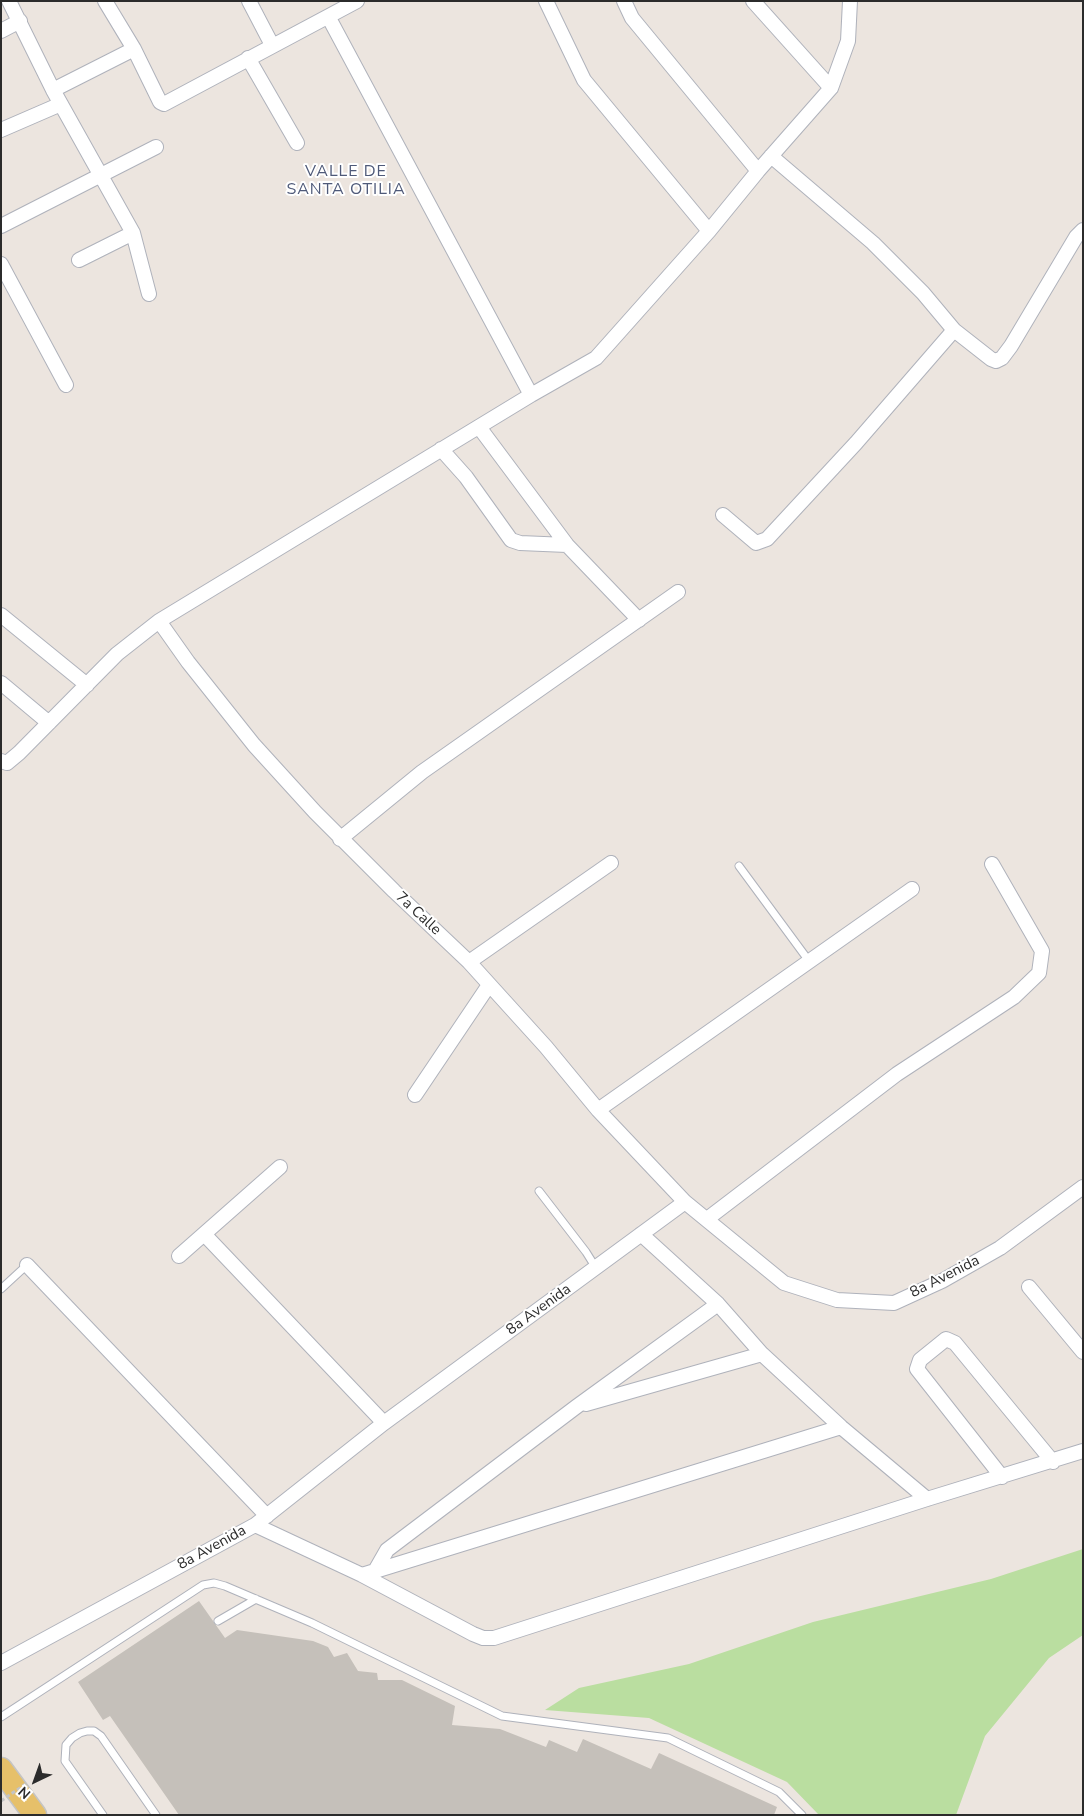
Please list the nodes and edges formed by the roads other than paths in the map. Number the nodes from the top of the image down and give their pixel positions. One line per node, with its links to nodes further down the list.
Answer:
1 (8, 1): 10 (street)
2 (105, 1): 13 (street)
3 (249, 1): 12 (street)
4 (357, 1): 9 (street)
5 (546, 1): 26 (street)
6 (624, 1): 22 (street)
7 (752, 1): 15 (street)
8 (850, 1): 15 (street)
9 (329, 18): 12 (street); 33 (street)
10 (20, 21): 11 (street); 16 (street)
11 (1, 31)
12 (272, 45): 14 (street)
13 (134, 49): 14 (street); 16 (street)
14 (248, 58): 19 (street)
15 (831, 88): 21 (street)
16 (53, 90): 17 (street)
17 (62, 104): 18 (street); 23 (street)
18 (1, 130)
19 (297, 144)
20 (156, 147): 23 (street)
21 (771, 156): 22 (street); 31 (street)
22 (758, 171): 26 (street)
23 (102, 175): 24 (street); 27 (street)
24 (1, 226)
25 (1083, 230): 31 (street)
26 (709, 231): 33 (street)
27 (133, 233): 28 (street); 30 (street)
28 (79, 260)
29 (1, 264): 32 (street)
30 (149, 294)
31 (954, 330): 36 (street)
32 (66, 385)
33 (532, 395): 34 (street)
34 (479, 427): 35 (street); 37 (street)
35 (442, 449): 37 (street); 41 (street)
36 (723, 515)
37 (567, 545): 40 (street)
38 (678, 592): 40 (street)
39 (1, 615): 43 (street)
40 (639, 620): 46 (street)
41 (159, 621): 43 (street); 46 (street, 7a Calle)
42 (1, 684): 44 (street)
43 (87, 685): 44 (street)
44 (49, 723): 45 (street)
45 (1, 762)
46 (340, 839): 51 (street, 7a Calle)
47 (611, 863): 51 (street)
48 (992, 864): 60 (street)
49 (739, 866): 52 (lane)
50 (912, 889): 52 (street)
51 (469, 962): 53 (street, 7a Calle)
52 (809, 962): 55 (street)
53 (489, 985): 54 (street); 55 (street, 7a Calle)
54 (416, 1095)
55 (598, 1110): 59 (street, 7a Calle)
56 (280, 1168): 61 (street)
57 (1083, 1187): 60 (street, 8a Avenida)
58 (539, 1191): 65 (lane)
59 (685, 1202): 60 (street, 8a Avenida); 62 (street, 8a Avenida)
60 (707, 1219)
61 (204, 1234): 63 (street); 74 (street)
62 (641, 1234): 65 (street, 8a Avenida); 68 (street)
63 (179, 1256)
64 (27, 1265): 67 (lane); 80 (street)
65 (596, 1268): 74 (street, 8a Avenida)
66 (1029, 1288): 69 (street)
67 (1, 1289)
68 (718, 1304): 70 (street); 71 (street)
69 (1083, 1352)
70 (762, 1354): 72 (street); 75 (street)
71 (624, 1372): 72 (street); 73 (street)
72 (634, 1390): 73 (street)
73 (576, 1407): 82 (street)
74 (384, 1423): 80 (street, 8a Avenida)
75 (841, 1427): 79 (street); 82 (street)
76 (1083, 1451): 77 (street)
77 (1053, 1462): 78 (street); 78 (street)
78 (1002, 1477): 79 (street)
79 (926, 1499): 82 (street)
80 (267, 1516): 81 (street, 8a Avenida)
81 (255, 1525): 82 (street); 85 (street, 8a Avenida)
82 (369, 1573)
83 (256, 1599): 84 (lane); 86 (lane); 91 (lane)
84 (218, 1621)
85 (1, 1664)
86 (1, 1717)
87 (1, 1769): 88 (main road)
88 (35, 1815)
89 (103, 1815): 90 (lane)
90 (156, 1815)
91 (802, 1815)

